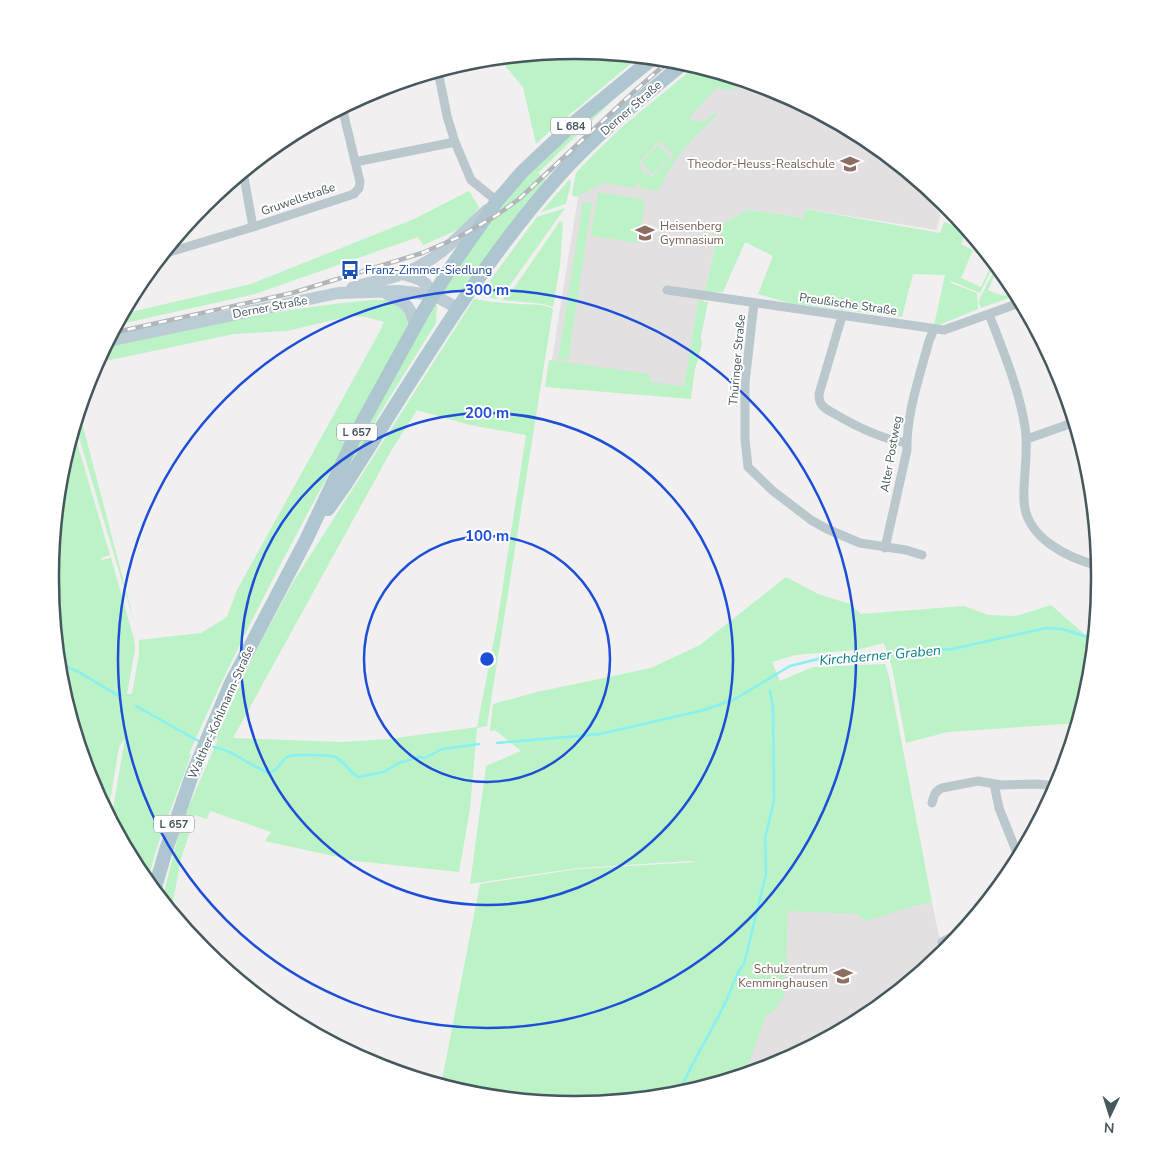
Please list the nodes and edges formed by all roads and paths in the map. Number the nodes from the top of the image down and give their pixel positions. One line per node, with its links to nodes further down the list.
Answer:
1 (646, 64): 8 (main road, Derner Straße / L 684)
2 (676, 69): 18 (main road, Derner Straße / L 684)
3 (439, 77): 5 (street)
4 (344, 114): 6 (street, Gruwellstraße)
5 (455, 142): 6 (street); 8 (street)
6 (355, 162): 9 (street, Gruwellstraße)
7 (244, 179): 9 (street)
8 (496, 201): 11 (main road); 15 (main road, L 684)
9 (253, 227): 10 (street, Gruwellstraße)
10 (174, 251)
11 (403, 274): 14 (main road); 15 (main road)
12 (667, 290): 16 (street, Preußische Straße)
13 (380, 292): 14 (main road, Derner Straße); 15 (main road, Derner Straße); 21 (main road)
14 (338, 293): 23 (main road, Derner Straße)
15 (434, 296): 18 (main road); 21 (main road, Walther-Kohlmann-Straße / L 657)
16 (754, 304): 20 (street, Preußische Straße); 28 (street, Thüringer Straße)
17 (1014, 305): 19 (street, Preußische Straße)
18 (457, 308): 27 (main road, Walther-Kohlmann-Straße / L 657)
19 (990, 314): 22 (street, Preußische Straße); 25 (street)
20 (842, 316): 22 (street, Preußische Straße); 26 (street)
21 (415, 327): 27 (main road, Walther-Kohlmann-Straße / L 657)
22 (934, 329): 26 (street, Alter Postweg)
23 (116, 339)
24 (1069, 424): 25 (street)
25 (1027, 439): 30 (street)
26 (907, 444): 28 (street, Alter Postweg)
27 (306, 540): 35 (main road, Walther-Kohlmann-Straße / L 657)
28 (885, 548): 29 (street)
29 (922, 555)
30 (1091, 564)
31 (994, 784): 32 (street); 33 (street); 34 (street)
32 (1048, 786)
33 (932, 803)
34 (1015, 849)
35 (157, 882)

